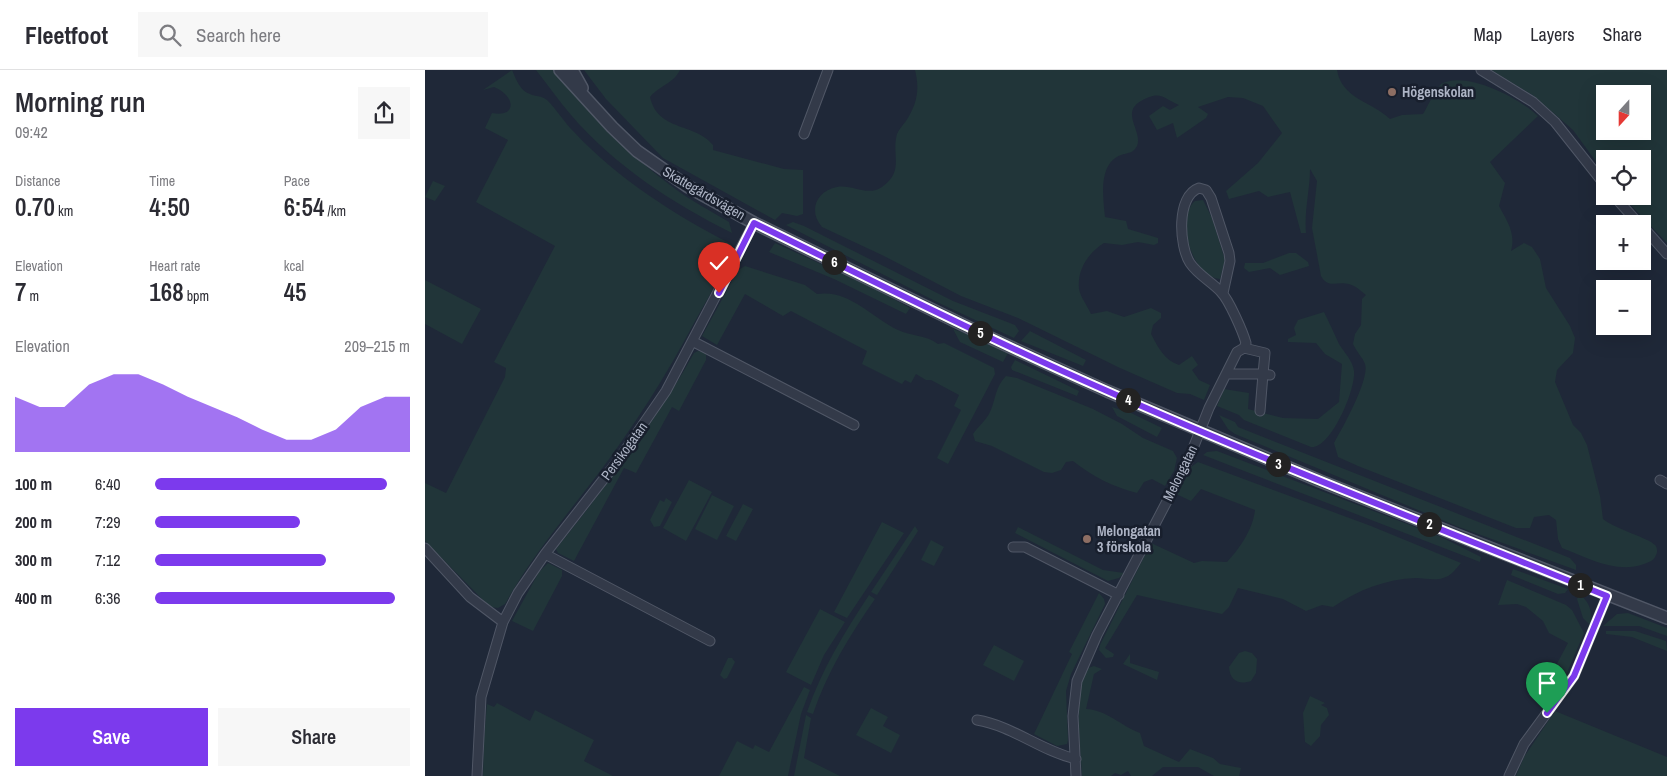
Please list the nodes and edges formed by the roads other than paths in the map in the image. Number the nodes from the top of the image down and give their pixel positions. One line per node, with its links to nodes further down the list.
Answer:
1 (561, 70): 5 (street, Skattegårdsvägen)
2 (572, 70): 5 (street, Skattegårdsvägen)
3 (827, 70): 6 (street)
4 (1481, 70): 7 (street)
5 (585, 97): 10 (street, Skattegårdsvägen)
6 (805, 134)
7 (1596, 174)
8 (1622, 205): 9 (street)
9 (1631, 215)
10 (754, 223): 14 (street, Persikogatan); 20 (street, Skattegårdsvägen)
11 (1651, 236): 12 (street)
12 (1667, 254)
13 (1223, 293): 13 (street); 15 (street)
14 (694, 342): 19 (street); 23 (street, Persikogatan)
15 (1244, 348): 16 (street, Melongatan); 17 (street)
16 (1226, 374): 17 (street); 20 (street, Melongatan)
17 (1267, 375): 18 (street)
18 (1260, 411)
19 (854, 425)
20 (1200, 432): 24 (street, Melongatan); 25 (street, Skattegårdsvägen)
21 (1013, 547): 24 (street)
22 (425, 548): 27 (street)
23 (545, 554): 27 (street, Persikogatan); 28 (street)
24 (1119, 595): 30 (street, Melongatan)
25 (1607, 596): 26 (street, Skattegårdsvägen); 33 (street)
26 (1667, 618)
27 (503, 622): 31 (street, Persikogatan)
28 (710, 640)
29 (977, 720): 30 (street)
30 (1076, 759): 32 (street, Melongatan)
31 (477, 776)
32 (1076, 776)
33 (1509, 776)

